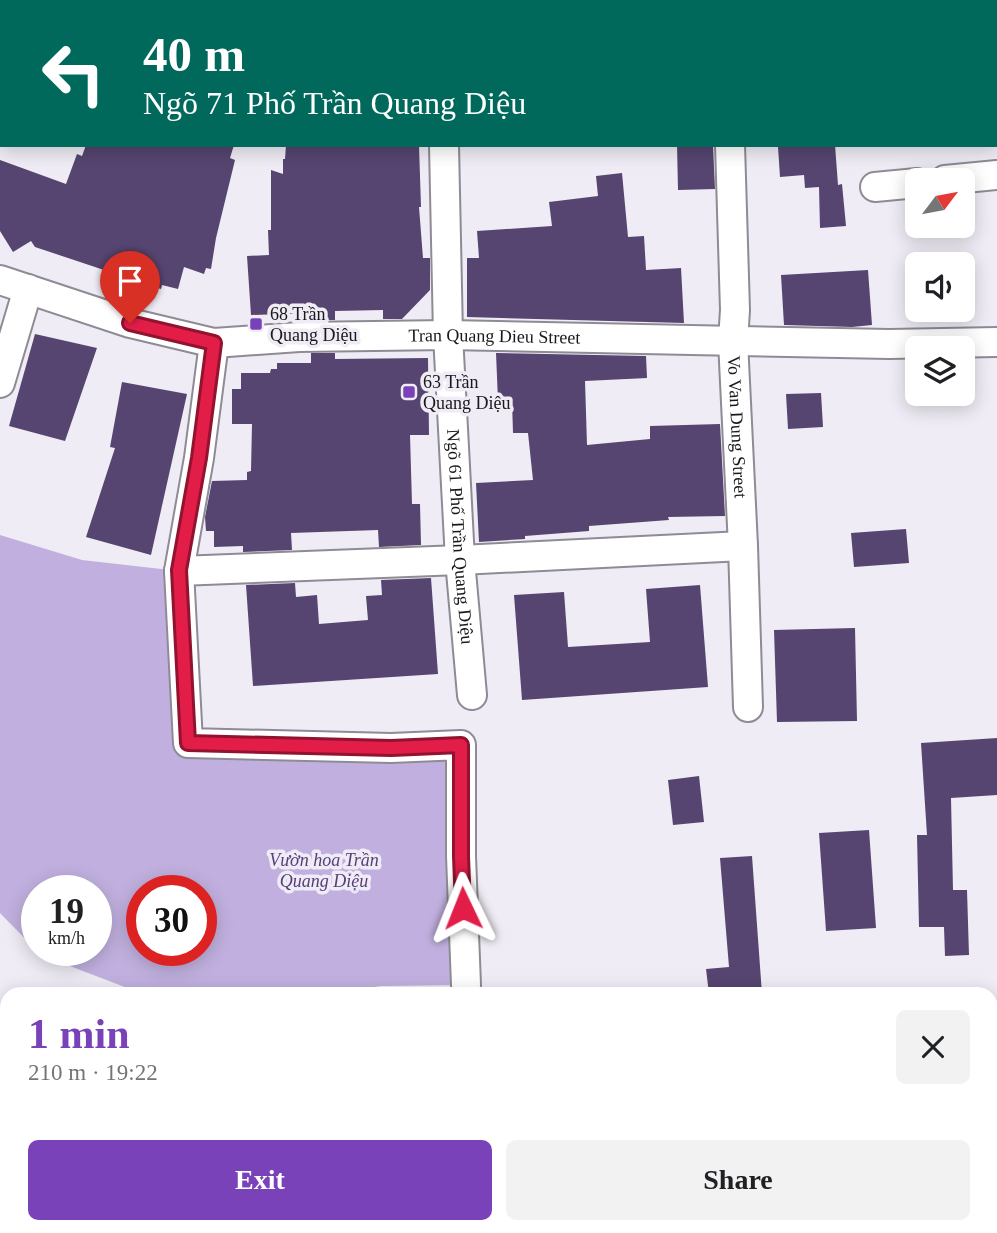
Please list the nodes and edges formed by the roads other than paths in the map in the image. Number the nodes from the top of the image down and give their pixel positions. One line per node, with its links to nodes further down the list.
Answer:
1 (444, 147): 9 (street, Ngõ 61 Phố Trần Quang Diệu)
2 (730, 147): 10 (street, Vo Van Dung Street)
3 (997, 175): 4 (street)
4 (975, 177)
5 (905, 184): 6 (street)
6 (876, 187)
7 (0, 280): 8 (street, Tran Quang Dieu Street)
8 (27, 289): 12 (street, Tran Quang Dieu Street); 13 (street)
9 (448, 335): 10 (street, Tran Quang Dieu Street); 12 (street, Tran Quang Dieu Street); 15 (street, Ngõ 61 Phố Trần Quang Diệu)
10 (733, 341): 11 (street, Tran Quang Dieu Street); 14 (street, Vo Van Dung Street)
11 (997, 342)
12 (214, 343): 16 (street)
13 (0, 383)
14 (743, 547): 15 (street); 18 (street, Vo Van Dung Street)
15 (460, 561): 16 (street); 17 (street, Ngõ 61 Phố Trần Quang Diệu)
16 (179, 570): 19 (street)
17 (472, 695)
18 (748, 707)
19 (466, 985)

